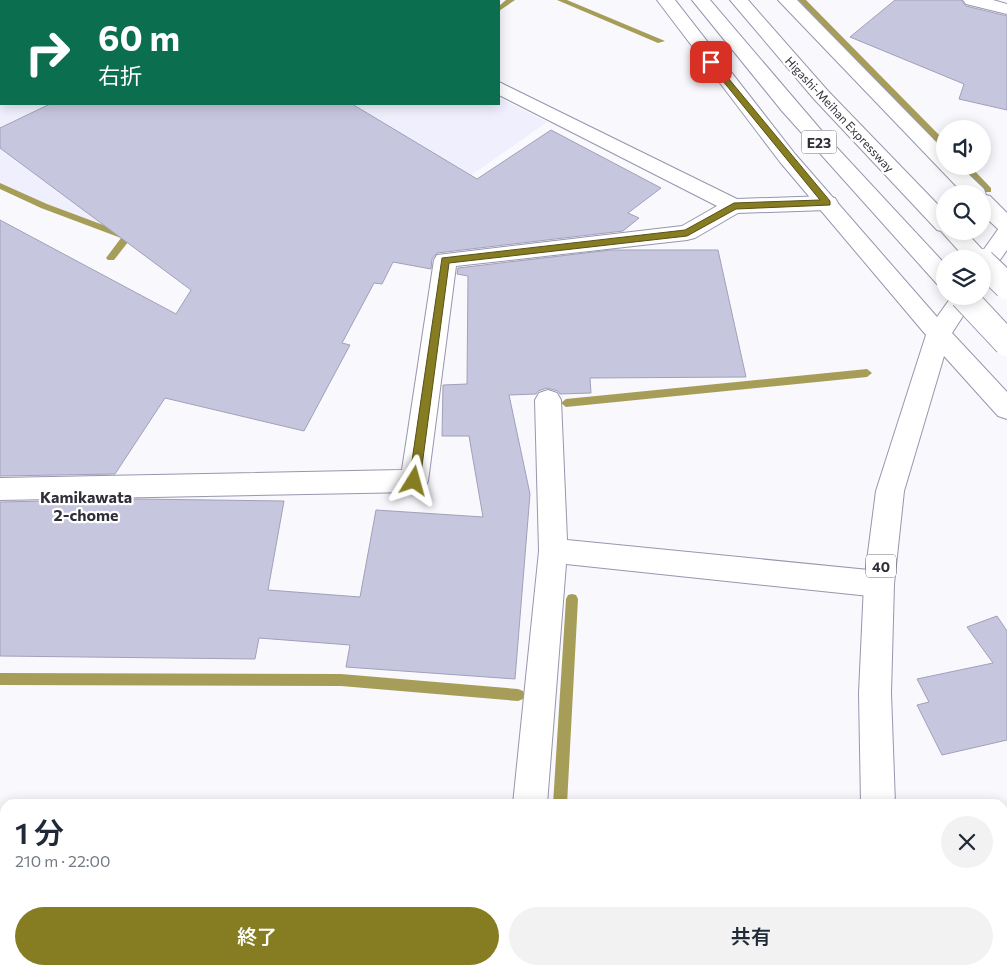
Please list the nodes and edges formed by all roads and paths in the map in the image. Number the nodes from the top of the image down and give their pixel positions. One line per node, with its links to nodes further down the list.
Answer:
1 (666, 0): 11 (main road)
2 (700, 0): 20 (main road, E23)
3 (738, 0): 14 (main road, Higashi-Meihan Expressway / E23)
4 (787, 0): 8 (main road)
5 (975, 0): 6 (main road)
6 (1007, 9)
7 (500, 89): 12 (main road)
8 (936, 154)
9 (957, 175): 10 (main road)
10 (967, 185)
11 (827, 203): 12 (main road); 25 (main road)
12 (734, 206): 29 (main road)
13 (991, 209): 15 (main road)
14 (936, 215)
15 (1007, 225)
16 (1007, 233): 19 (main road)
17 (961, 240): 18 (main road)
18 (971, 250)
19 (991, 256)
20 (936, 268)
21 (991, 271): 22 (main road, bridge)
22 (1007, 286)
23 (957, 305): 25 (main road)
24 (971, 305): 26 (main road, bridge)
25 (938, 335): 28 (main road); 31 (main road, 40)
26 (1007, 343)
27 (548, 400): 30 (main road)
28 (1007, 409)
29 (0, 489)
30 (553, 551): 31 (main road); 32 (main road)
31 (879, 584): 33 (main road, 40)
32 (530, 799)
33 (878, 799)

